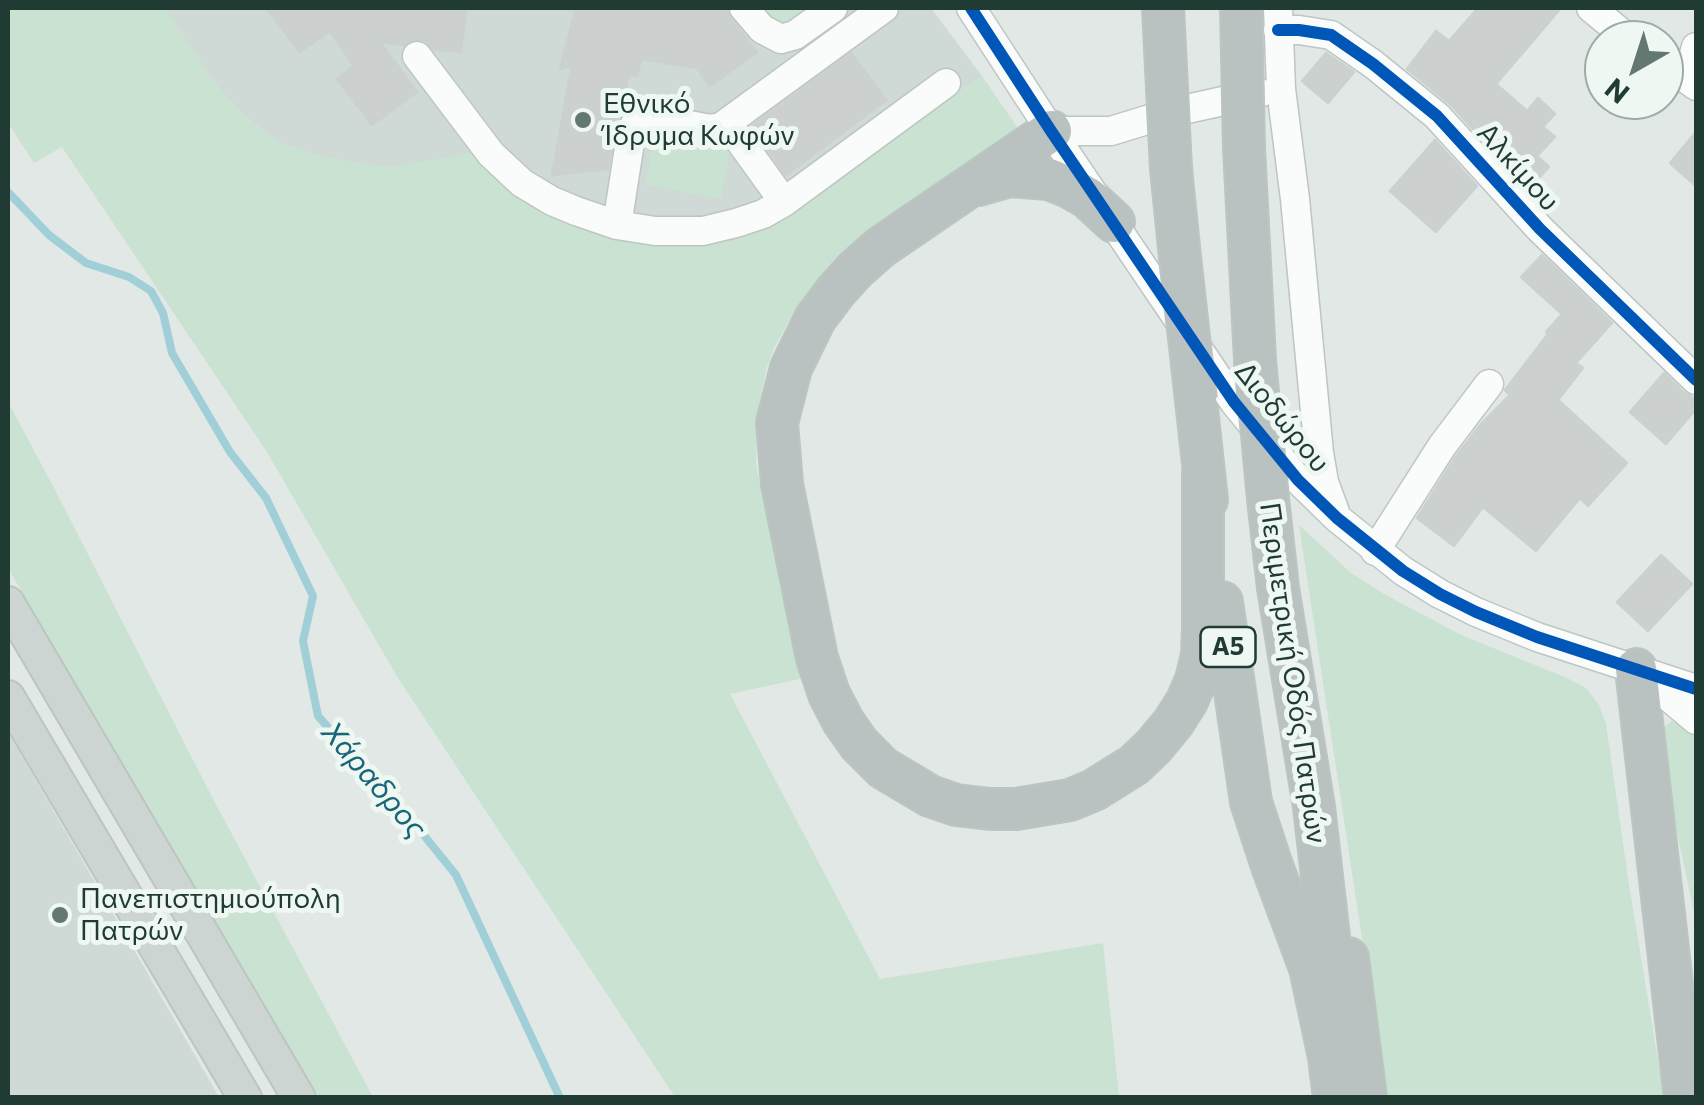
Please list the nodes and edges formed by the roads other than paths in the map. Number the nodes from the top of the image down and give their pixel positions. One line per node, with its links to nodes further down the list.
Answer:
1 (744, 8): 2 (street)
2 (833, 8)
3 (884, 8): 13 (street)
4 (971, 8): 14 (street, Διοδώρου)
5 (1163, 8): 21 (highway, Περιμετρική Οδός Πατρών / Α5, bridge)
6 (1241, 8): 29 (highway, Περιμετρική Οδός Πατρών / Α5, bridge)
7 (1278, 19): 12 (street); 19 (street, Αλκίμου)
8 (1696, 47): 10 (street)
9 (416, 56): 18 (street)
10 (1684, 74)
11 (946, 83): 16 (street)
12 (1281, 89): 14 (street); 22 (street)
13 (727, 123): 16 (street); 18 (street)
14 (1051, 130): 15 (highway); 17 (street, Διοδώρου)
15 (956, 194): 17 (highway); 21 (highway)
16 (784, 202): 18 (street)
17 (1114, 222): 22 (street, Διοδώρου)
18 (617, 225)
19 (1696, 380)
20 (1489, 384): 23 (street)
21 (1203, 474): 32 (highway, Περιμετρική Οδός Πατρών / Α5)
22 (1337, 518): 23 (street, Διοδώρου)
23 (1376, 551): 25 (street, Διοδώρου)
24 (8, 603): 31 (main road)
25 (1636, 670): 26 (street, Διοδώρου); 28 (street); 35 (highway)
26 (1696, 689)
27 (8, 696): 30 (main road)
28 (1696, 720)
29 (1314, 806): 33 (highway, Περιμετρική Οδός Πατρών / Α5); 34 (highway)
30 (246, 1098)
31 (299, 1098)
32 (1334, 1098)
33 (1350, 1098)
34 (1366, 1098)
35 (1685, 1098)

